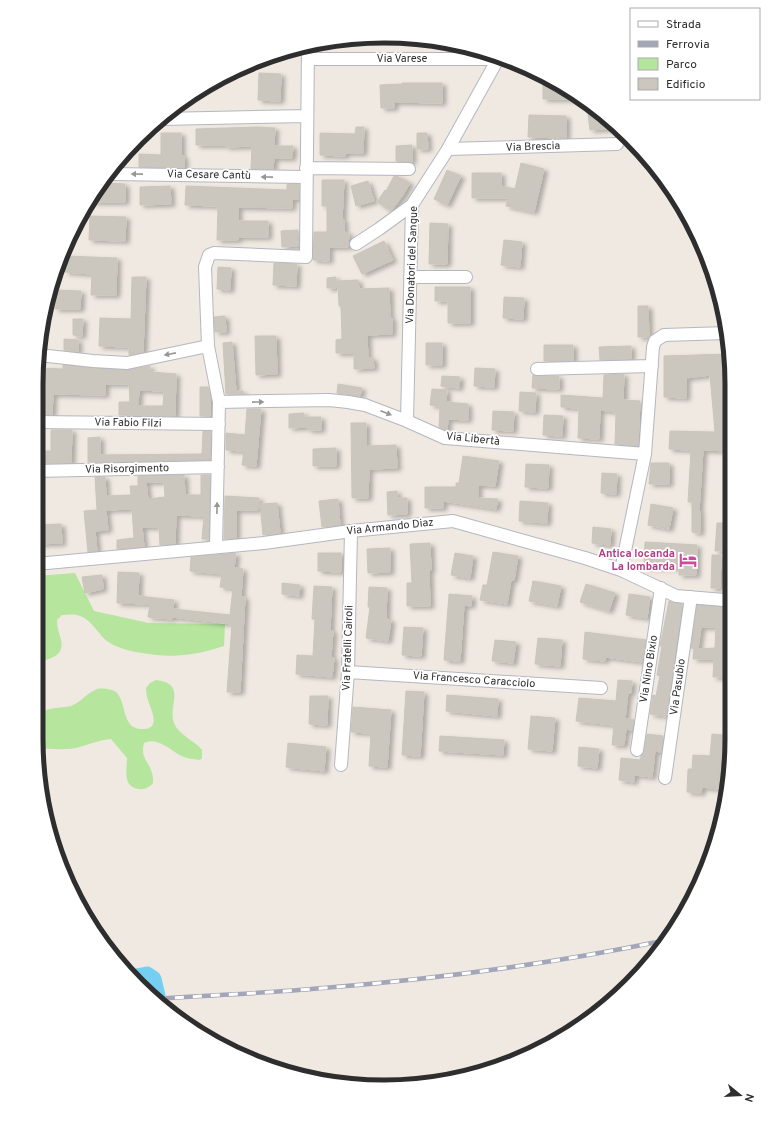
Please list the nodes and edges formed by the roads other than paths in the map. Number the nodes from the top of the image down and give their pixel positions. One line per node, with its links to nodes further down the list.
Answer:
1 (308, 52): 3 (street)
2 (483, 58): 3 (street, Via Varese)
3 (308, 59): 5 (street)
4 (496, 62): 8 (street, Via Donatori del Sangue)
5 (307, 116): 6 (street); 10 (street)
6 (169, 119)
7 (617, 144): 8 (street, Via Brescia)
8 (448, 149): 12 (street, Via Donatori del Sangue)
9 (410, 169): 10 (street, Via Cesare Cantù)
10 (306, 173): 11 (street, Via Cesare Cantù, one-way to 11); 17 (street)
11 (115, 174)
12 (412, 205): 13 (street); 14 (street, Via Donatori del Sangue)
13 (356, 244)
14 (410, 277): 15 (street); 22 (street, Via Donatori del Sangue)
15 (466, 277)
16 (721, 333): 19 (street)
17 (208, 346): 18 (street, one-way to 18); 21 (street)
18 (45, 356)
19 (652, 366): 20 (street); 25 (street)
20 (537, 369)
21 (219, 402): 22 (street, Via Libertà, one-way to 22); 24 (street)
22 (407, 421): 25 (street, Via Libertà)
23 (43, 422): 24 (street, Via Fabio Filzi)
24 (219, 424): 26 (street)
25 (645, 454): 31 (street)
26 (218, 467): 27 (street, Via Risorgimento); 29 (street, one-way to 26)
27 (43, 470)
28 (351, 531): 29 (street, Via Armando Diaz); 31 (street, Via Armando Diaz); 35 (street, Via Fratelli Cairoli)
29 (216, 547): 30 (street, Via Armando Diaz)
30 (43, 563)
31 (621, 570): 32 (street, Via Armando Diaz)
32 (661, 588): 33 (street, Via Armando Diaz); 37 (street, Via Nino Bixio)
33 (691, 597): 34 (street, Via Armando Diaz); 39 (street, Via Pasubio)
34 (725, 600)
35 (348, 672): 36 (street, Via Francesco Caracciolo); 38 (street, Via Fratelli Cairoli)
36 (601, 688)
37 (636, 750)
38 (341, 765)
39 (665, 778)

